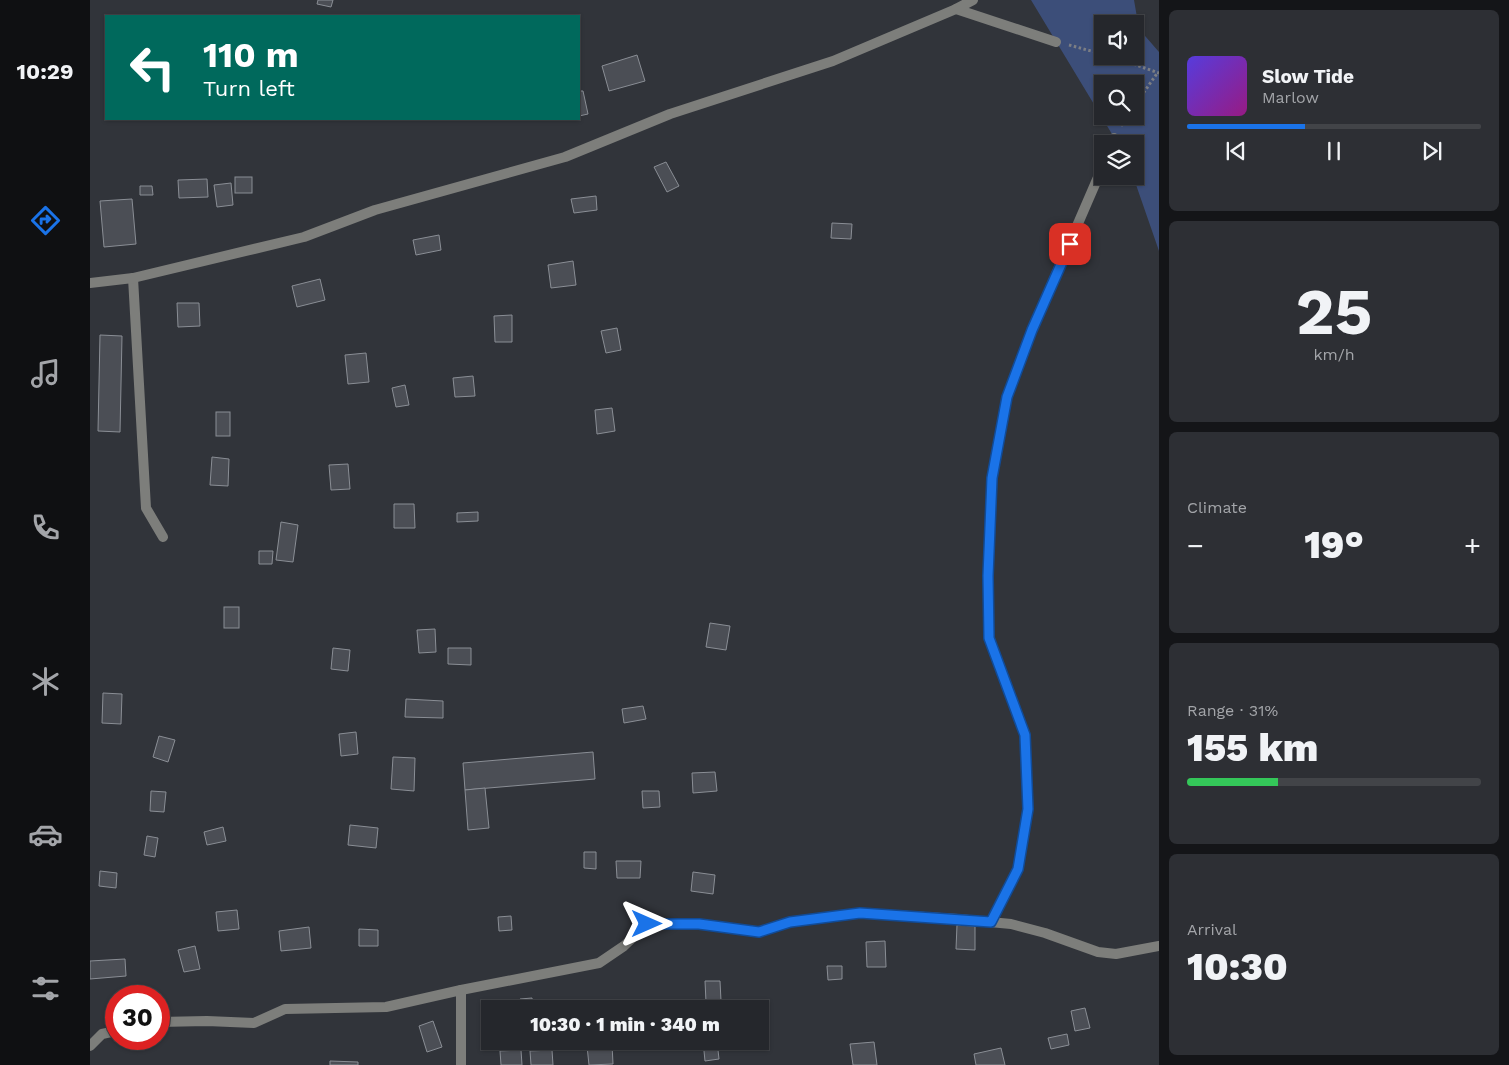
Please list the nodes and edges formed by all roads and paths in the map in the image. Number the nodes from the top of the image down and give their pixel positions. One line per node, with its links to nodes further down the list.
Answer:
1 (973, 0): 2 (street)
2 (956, 9): 3 (street); 9 (street)
3 (1056, 42): 4 (path)
4 (1094, 52)
5 (1137, 65): 6 (path)
6 (1158, 72): 7 (path)
7 (1144, 92)
8 (1095, 185): 12 (street)
9 (133, 278): 10 (street); 11 (street)
10 (90, 283)
11 (162, 538)
12 (991, 922): 13 (street); 14 (street)
13 (1159, 946)
14 (461, 990): 15 (street); 18 (street)
15 (170, 1022)
16 (105, 1033): 17 (street)
17 (90, 1046)
18 (461, 1065)

